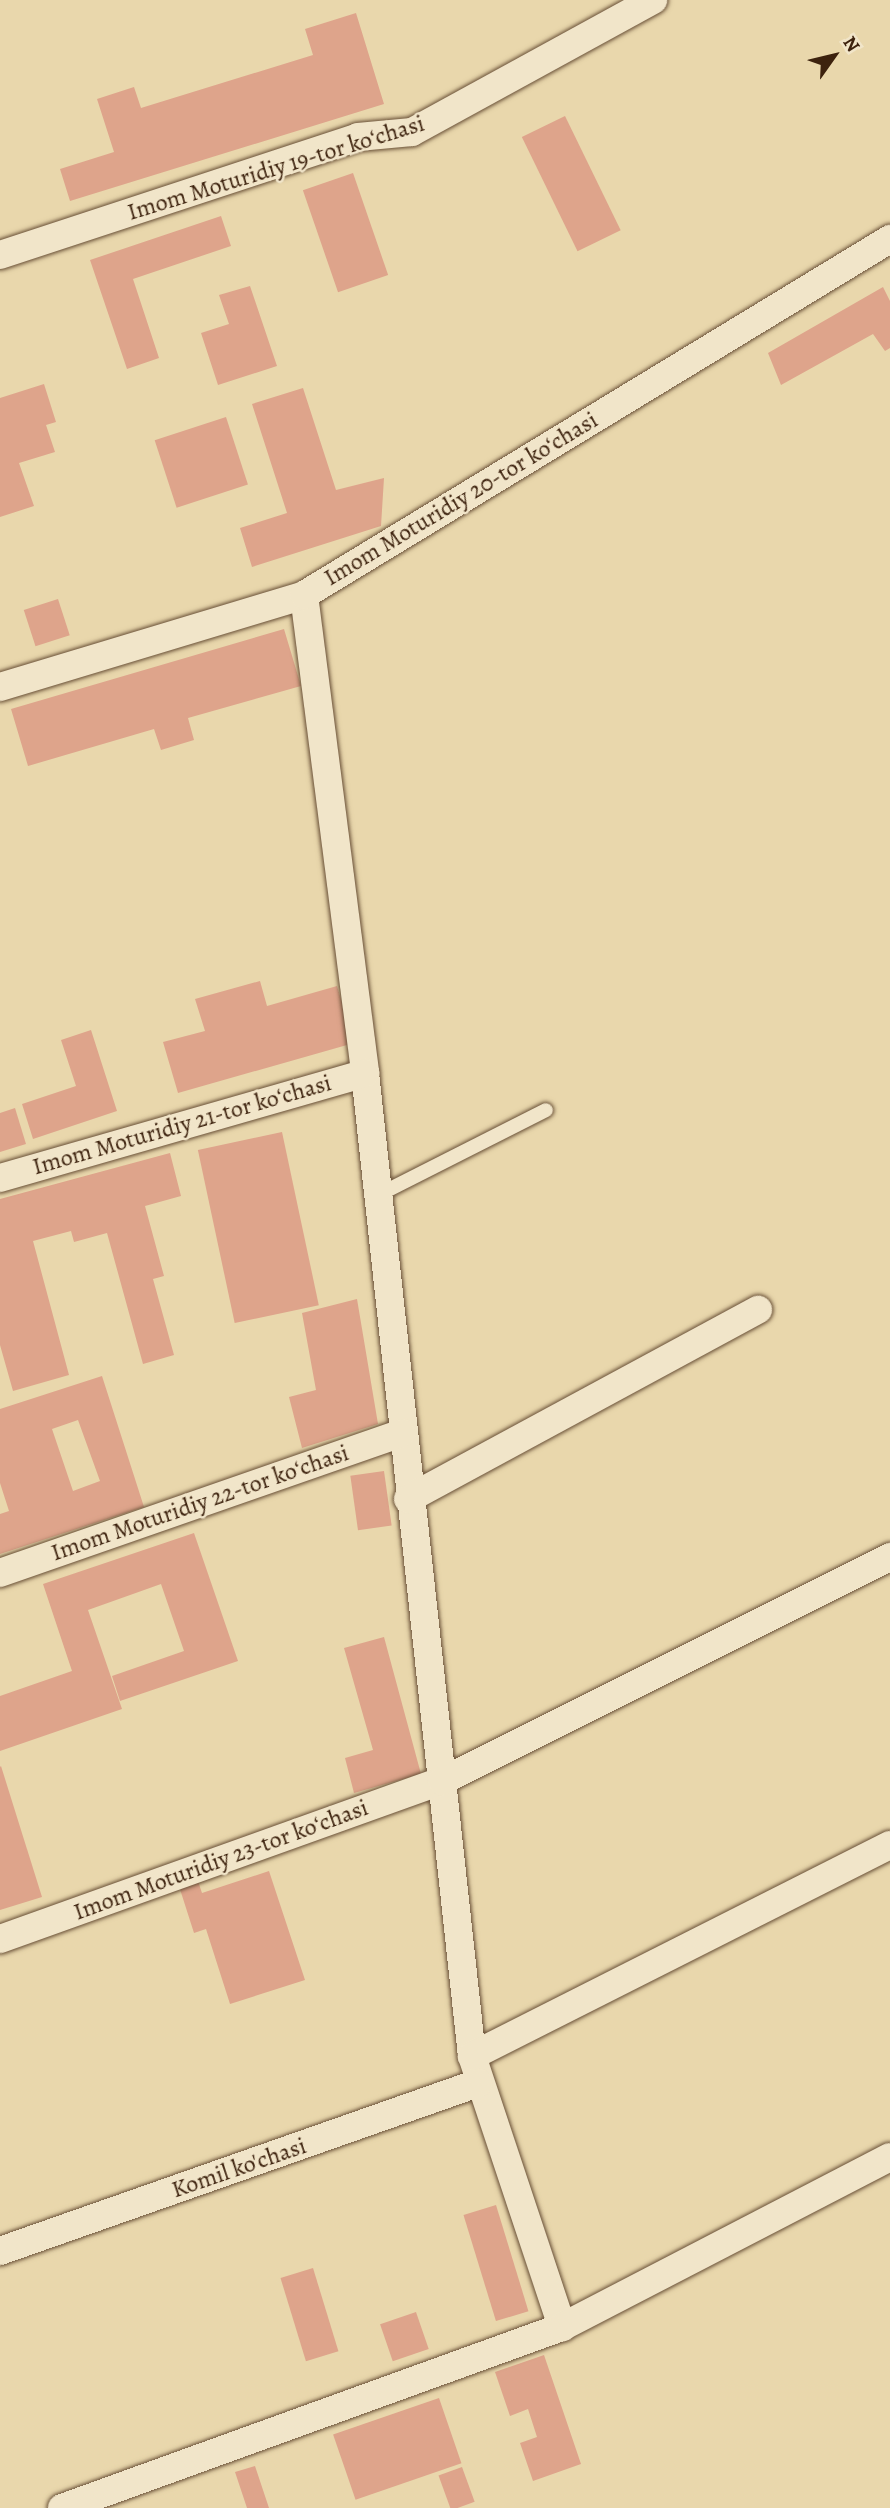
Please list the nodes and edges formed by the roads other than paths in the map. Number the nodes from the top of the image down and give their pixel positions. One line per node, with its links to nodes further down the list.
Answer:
1 (653, 0): 3 (street, Imom Moturidiy 19-tor koʻchasi)
2 (890, 239): 4 (street, Imom Moturidiy 20-tor koʻchasi)
3 (0, 255)
4 (304, 595): 5 (street, Imom Moturidiy 20-tor koʻchasi); 6 (street)
5 (0, 687)
6 (365, 1073): 8 (street, Imom Moturidiy 21-tor koʻchasi); 9 (street)
7 (546, 1111): 9 (lane)
8 (0, 1178)
9 (378, 1195): 11 (street)
10 (758, 1310): 12 (street)
11 (401, 1433): 12 (street); 14 (street, Imom Moturidiy 22-tor koʻchasi)
12 (408, 1499): 15 (street)
13 (890, 1557): 15 (street, Imom Moturidiy 23-tor koʻchasi)
14 (0, 1573)
15 (442, 1781): 17 (street, Imom Moturidiy 23-tor koʻchasi); 18 (street)
16 (890, 1845): 18 (street, Komil ko'chasi)
17 (0, 1939)
18 (475, 2069): 20 (street, Komil ko'chasi); 21 (street)
19 (890, 2157): 21 (street)
20 (0, 2251)
21 (562, 2328): 22 (street)
22 (62, 2508)

